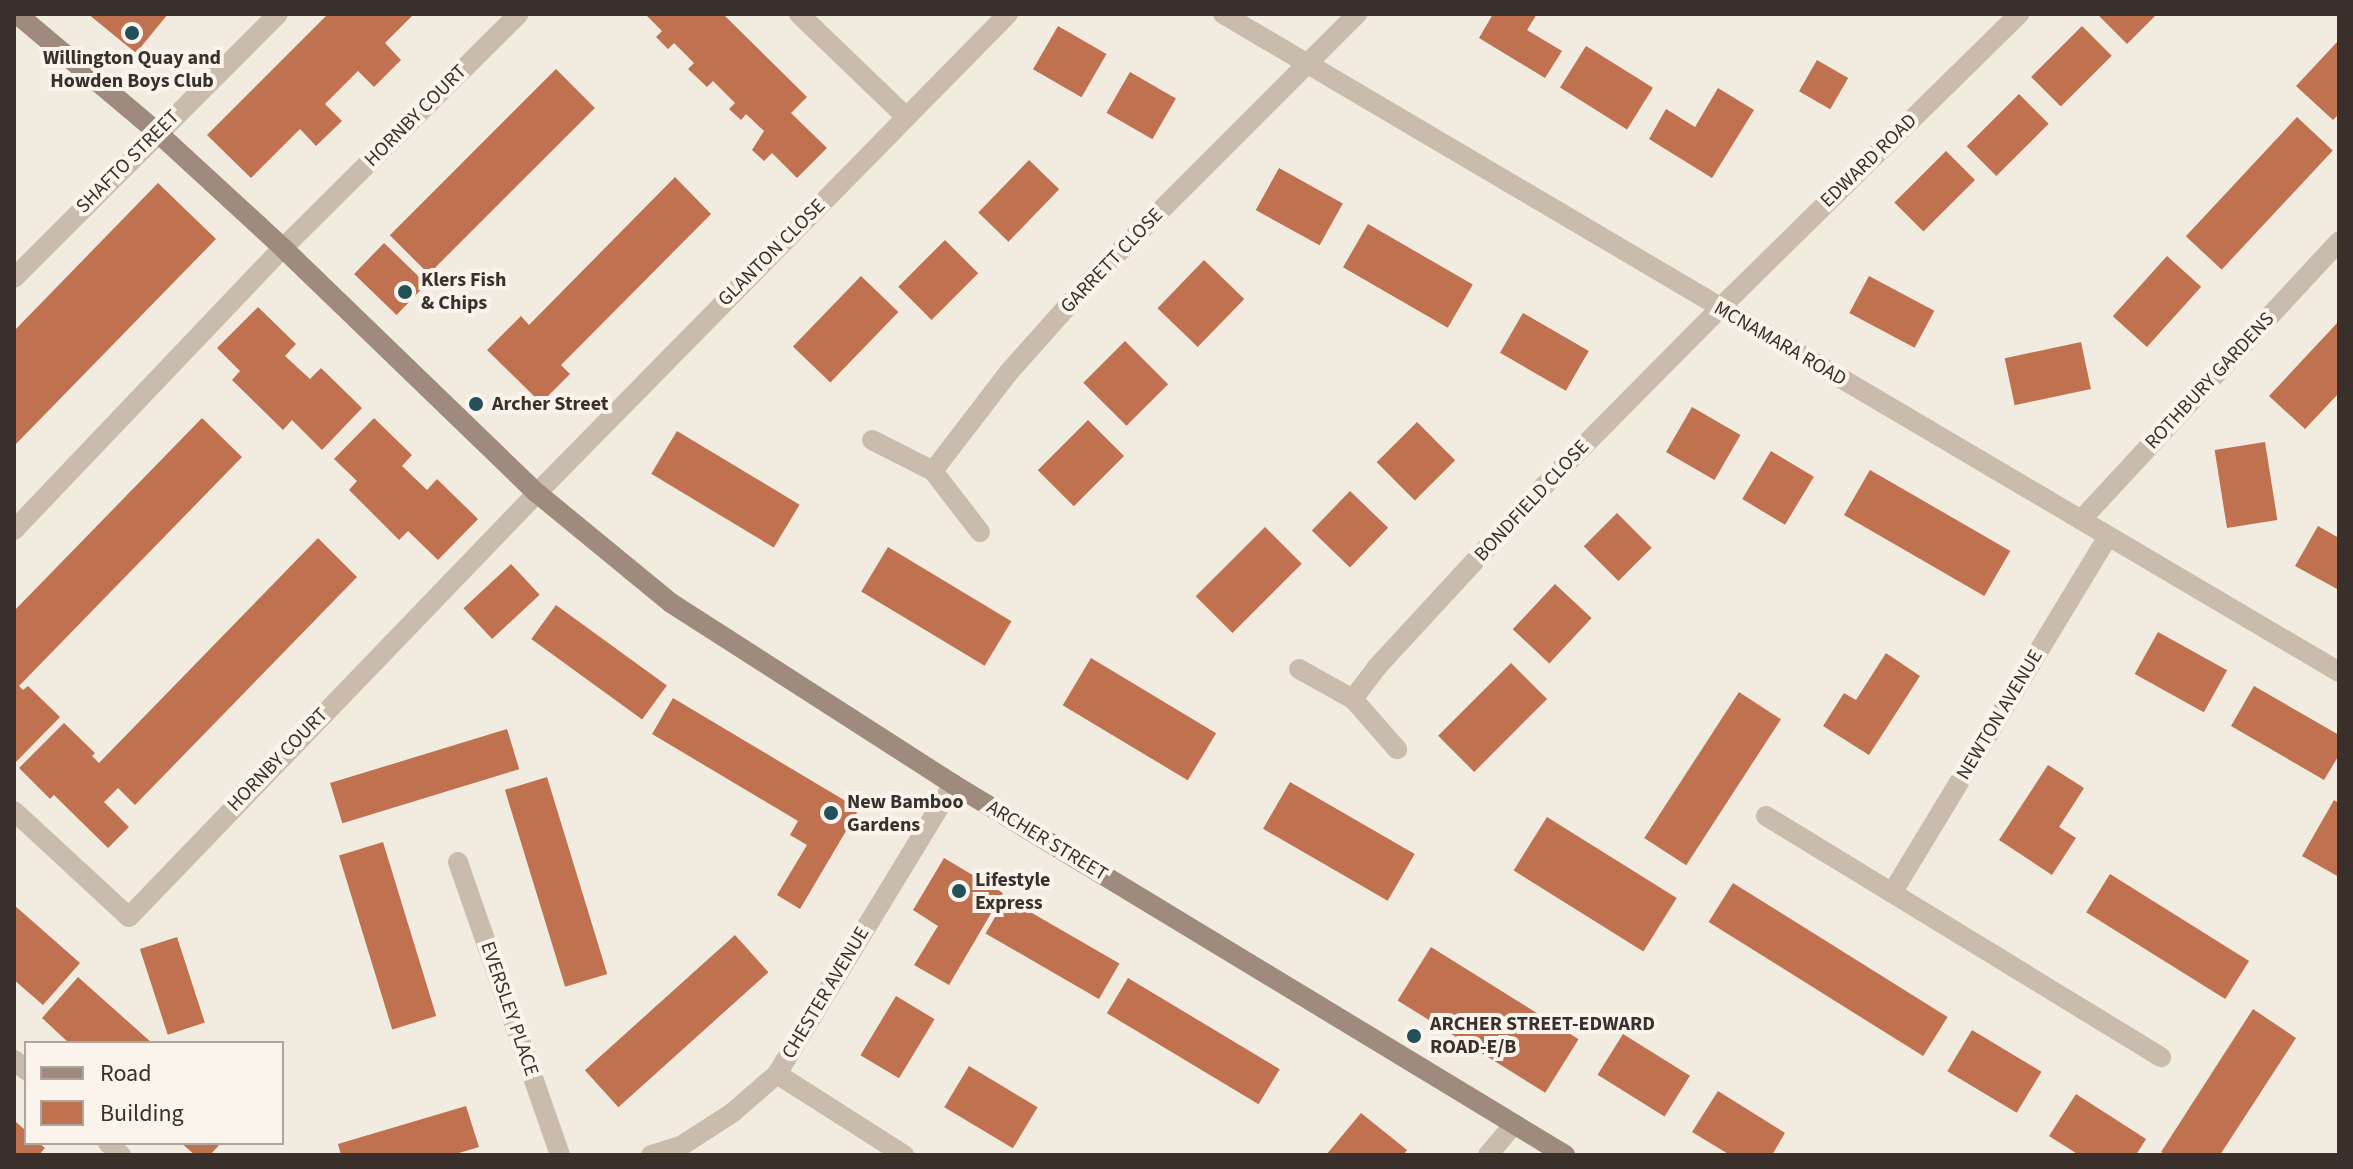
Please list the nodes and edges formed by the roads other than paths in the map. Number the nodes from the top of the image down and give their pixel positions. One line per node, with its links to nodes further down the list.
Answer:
1 (17, 14): 11 (main road, ARCHER STREET)
2 (278, 14): 11 (street, SHAFTO STREET)
3 (519, 14): 13 (street, HORNBY COURT)
4 (799, 14): 10 (street)
5 (1008, 14): 10 (street, GLANTON CLOSE)
6 (1223, 14): 9 (street, MCNAMARA ROAD)
7 (1357, 14): 9 (street, GARRETT CLOSE)
8 (2019, 14): 15 (street, EDWARD ROAD)
9 (1306, 63): 15 (street, MCNAMARA ROAD); 17 (street, GARRETT CLOSE)
10 (906, 117): 18 (street, GLANTON CLOSE)
11 (157, 132): 13 (main road, ARCHER STREET); 14 (street, SHAFTO STREET)
12 (2339, 241): 19 (street, ROTHBURY GARDENS)
13 (283, 248): 18 (main road, ARCHER STREET); 20 (street, HORNBY COURT)
14 (14, 278)
15 (1719, 309): 19 (street, MCNAMARA ROAD); 25 (street, BONDFIELD CLOSE)
16 (872, 440): 17 (street)
17 (933, 471): 21 (street)
18 (537, 493): 27 (main road, ARCHER STREET); 28 (street, HORNBY COURT)
19 (2081, 520): 22 (street, MCNAMARA ROAD)
20 (14, 530)
21 (980, 532)
22 (2108, 536): 24 (street, MCNAMARA ROAD); 31 (street, NEWTON AVENUE)
23 (1299, 669): 25 (street)
24 (2339, 672)
25 (1353, 699): 26 (street)
26 (1397, 749)
27 (953, 784): 33 (street, CHESTER AVENUE); 34 (main road, ARCHER STREET)
28 (14, 811)
29 (1766, 816): 31 (street)
30 (458, 862): 35 (street, EVERSLEY PLACE)
31 (1892, 893): 32 (street)
32 (2161, 1057)
33 (777, 1074): 36 (street, CHESTER AVENUE); 37 (street)
34 (1514, 1124): 38 (street); 39 (main road, ARCHER STREET)
35 (560, 1155)
36 (651, 1155)
37 (904, 1155)
38 (1488, 1155)
39 (1565, 1155)

